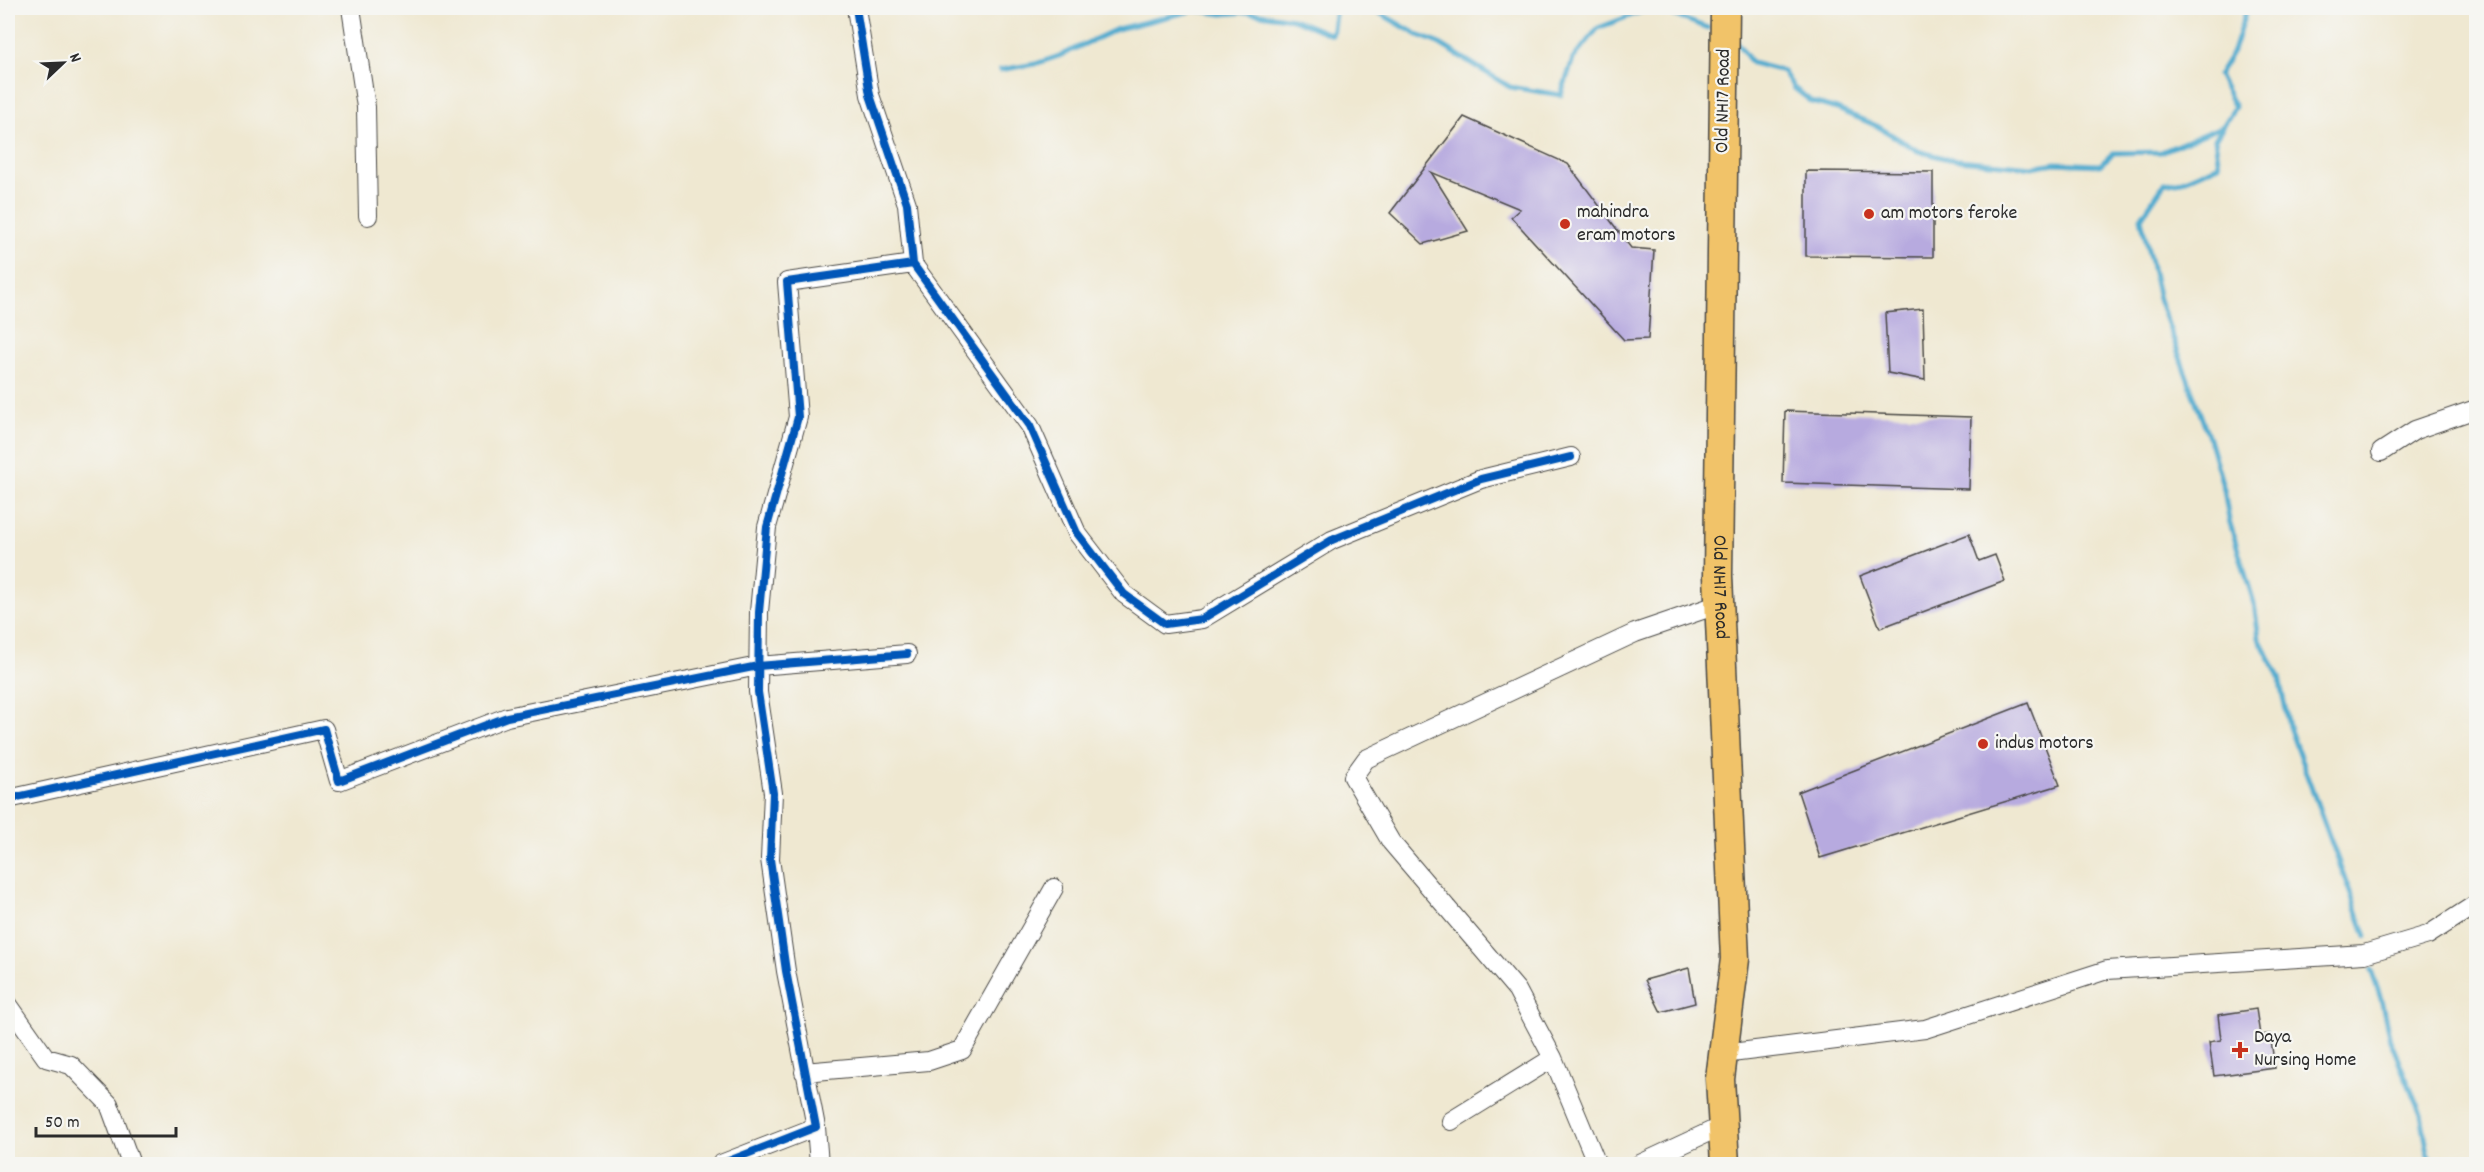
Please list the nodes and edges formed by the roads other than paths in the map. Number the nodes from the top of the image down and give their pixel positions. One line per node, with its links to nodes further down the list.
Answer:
1 (351, 8): 4 (street)
2 (856, 8): 5 (street)
3 (1725, 8): 9 (main road, Old NH17 Road)
4 (368, 216)
5 (913, 264): 8 (street); 11 (street)
6 (2476, 409): 7 (street)
7 (2381, 452)
8 (1571, 457)
9 (1720, 604): 16 (main road, Old NH17 Road); 17 (street)
10 (907, 654): 11 (street)
11 (758, 666): 12 (street); 18 (street)
12 (8, 799)
13 (1054, 888): 18 (street)
14 (2476, 904): 16 (street)
15 (8, 1004): 22 (street)
16 (1723, 1054): 20 (main road, Old NH17 Road)
17 (1553, 1058): 19 (street); 25 (street)
18 (804, 1072): 21 (street)
19 (1451, 1121)
20 (1724, 1125): 26 (street); 27 (main road, Old NH17 Road)
21 (816, 1127): 23 (street); 24 (street)
22 (131, 1164)
23 (721, 1164)
24 (819, 1164)
25 (1597, 1164)
26 (1640, 1164)
27 (1725, 1164)

